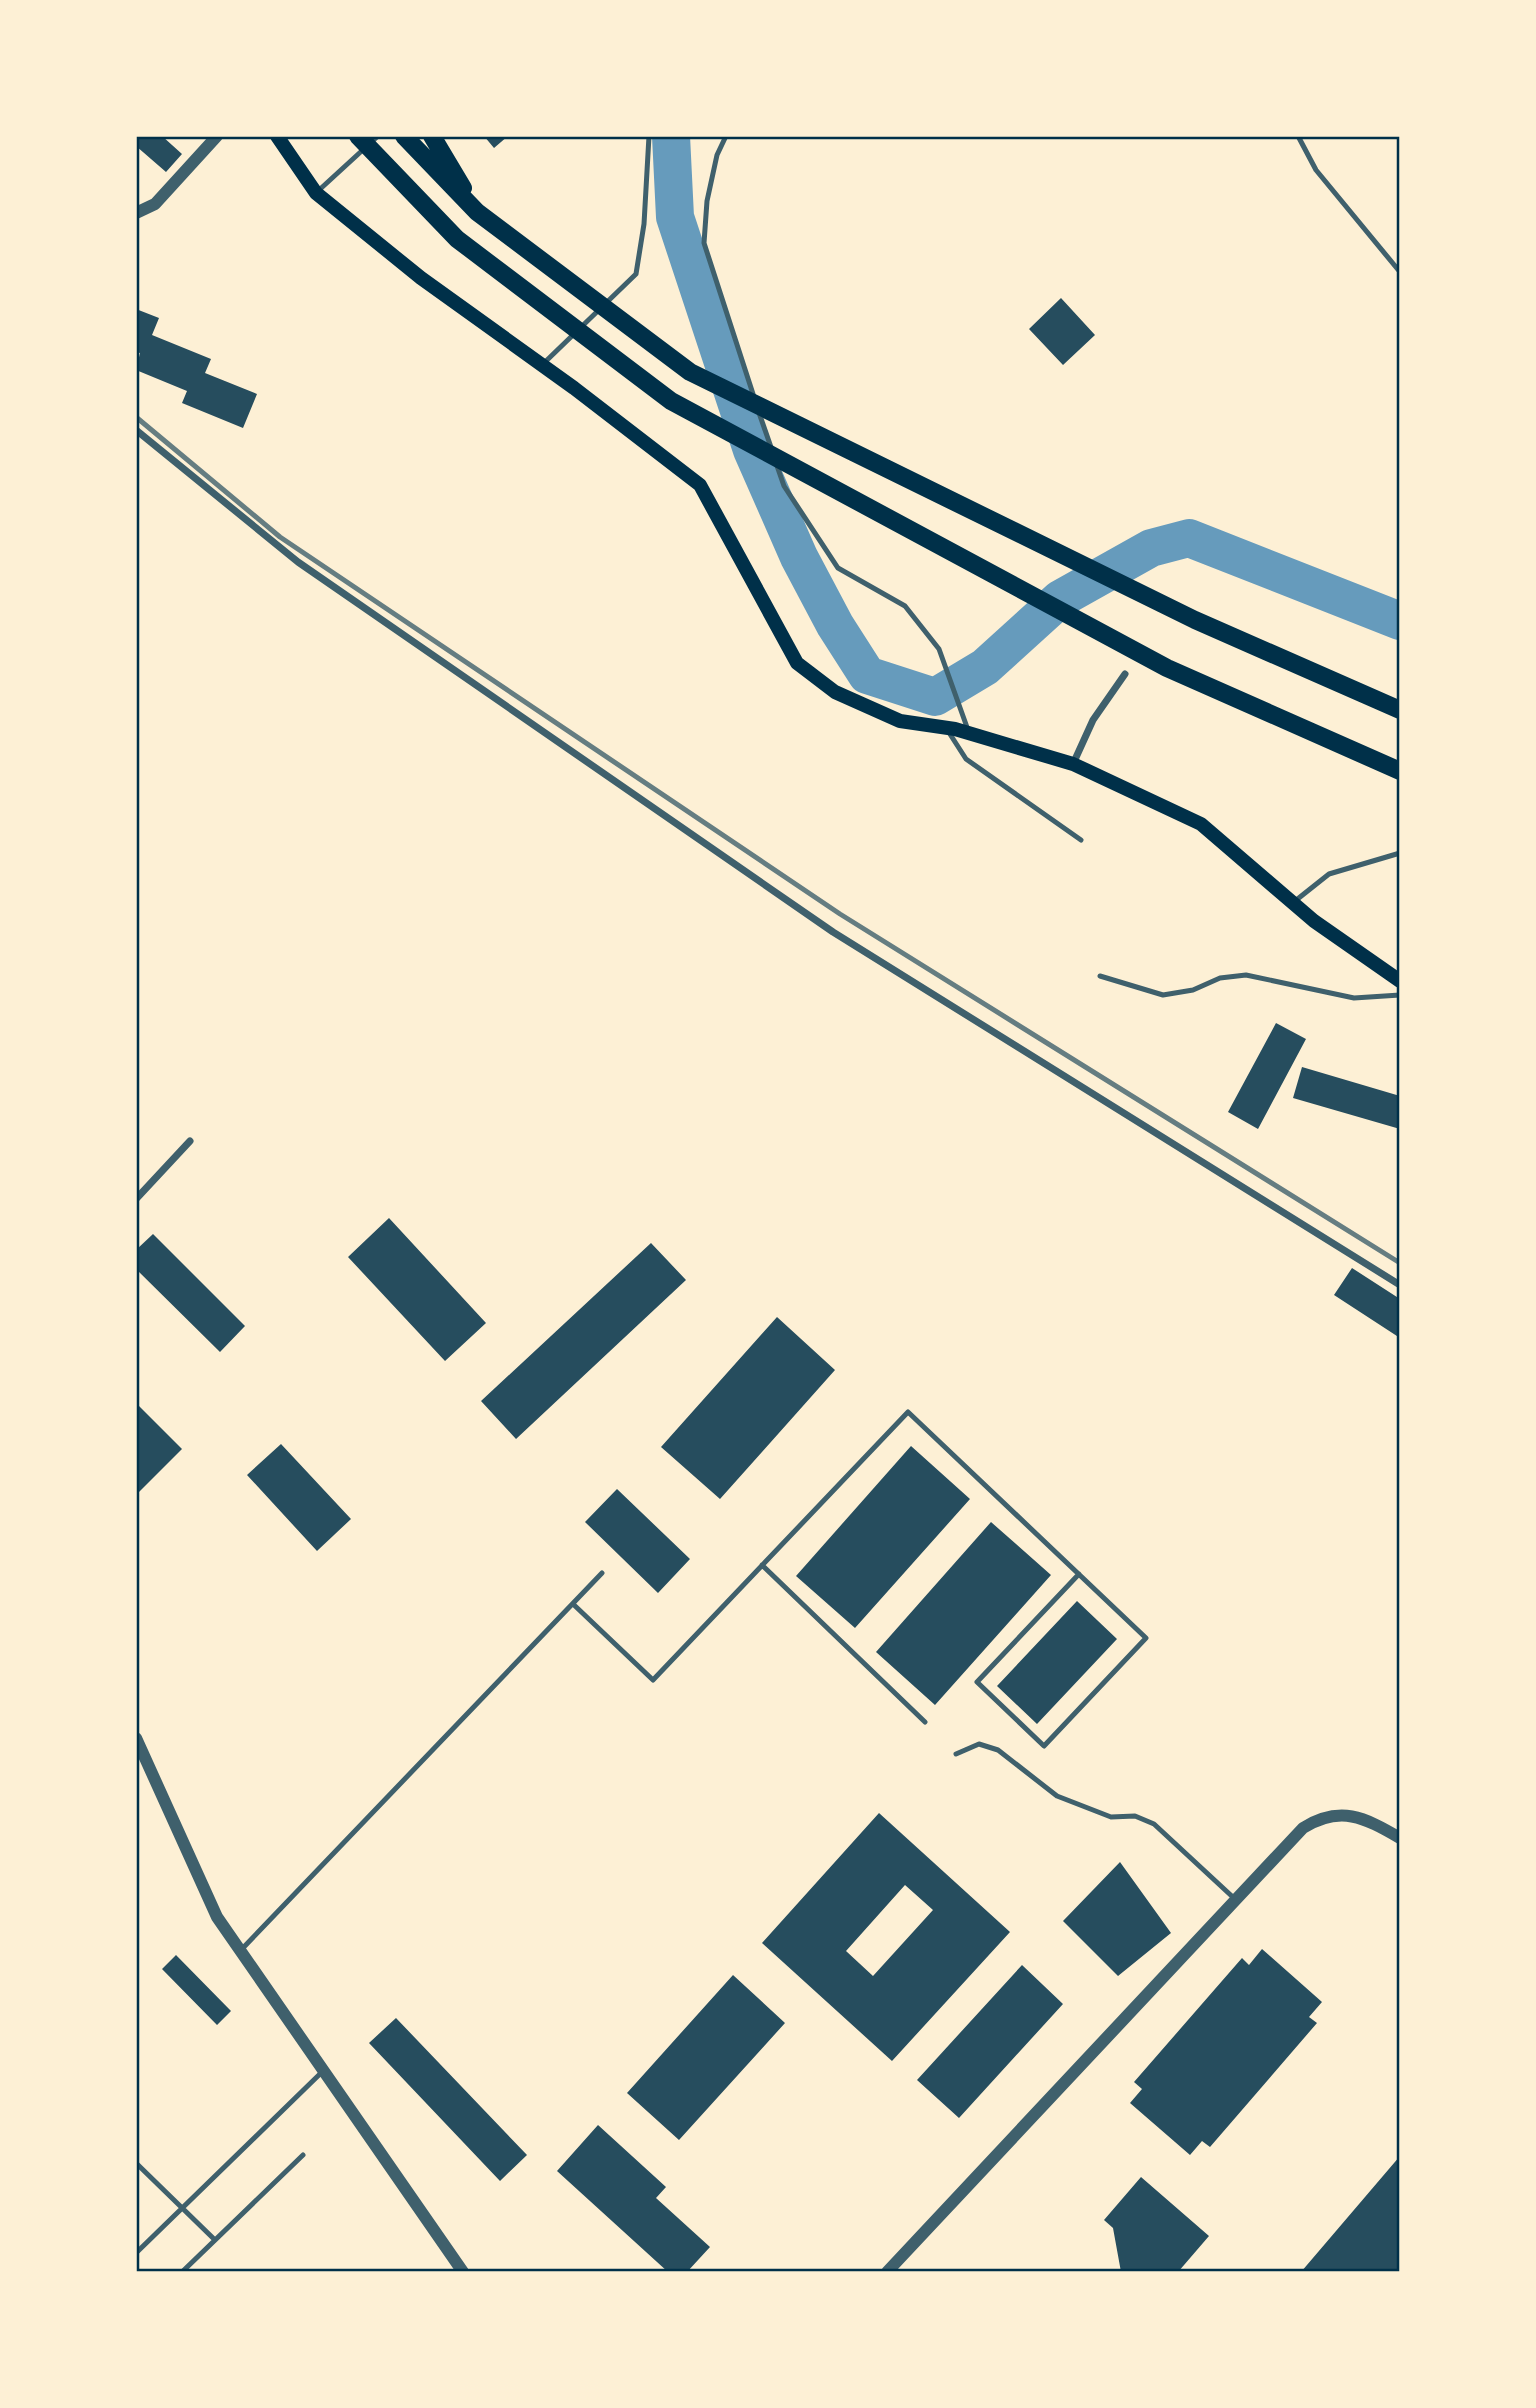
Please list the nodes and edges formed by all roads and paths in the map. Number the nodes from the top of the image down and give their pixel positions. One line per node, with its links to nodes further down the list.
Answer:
1 (217, 136): 12 (street)
2 (277, 136): 10 (main road)
3 (358, 136): 21 (highway)
4 (378, 136): 10 (lane)
5 (404, 136): 11 (highway)
6 (432, 136): 11 (highway)
7 (649, 136): 14 (lane)
8 (726, 136): 19 (lane)
9 (1298, 136): 13 (lane)
10 (316, 193): 14 (main road)
11 (477, 212): 17 (highway)
12 (136, 213)
13 (1399, 272)
14 (542, 365): 18 (main road)
15 (136, 430): 30 (street)
16 (1125, 674): 20 (street)
17 (1399, 710)
18 (946, 728): 19 (main road); 22 (lane)
19 (969, 733): 20 (main road)
20 (1073, 764): 24 (main road)
21 (1399, 771)
22 (1080, 840)
23 (1399, 853): 24 (lane)
24 (1293, 903): 26 (main road)
25 (1100, 976): 27 (lane)
26 (1399, 981)
27 (1399, 995)
28 (190, 1141): 29 (street)
29 (136, 1199)
30 (1399, 1285)
31 (762, 1565): 33 (lane); 34 (lane); 35 (lane)
32 (602, 1573): 34 (lane)
33 (1079, 1574): 33 (lane)
34 (573, 1604): 40 (lane)
35 (925, 1722)
36 (136, 1738): 40 (street)
37 (956, 1754): 39 (lane)
38 (1399, 1838): 39 (street)
39 (1236, 1900): 49 (street)
40 (240, 1951): 41 (street)
41 (323, 2071): 44 (lane); 48 (street)
42 (303, 2155): 45 (lane)
43 (136, 2163): 44 (lane)
44 (181, 2210): 45 (lane); 46 (lane)
45 (215, 2240): 47 (lane)
46 (136, 2253)
47 (182, 2272)
48 (463, 2272)
49 (887, 2272)

